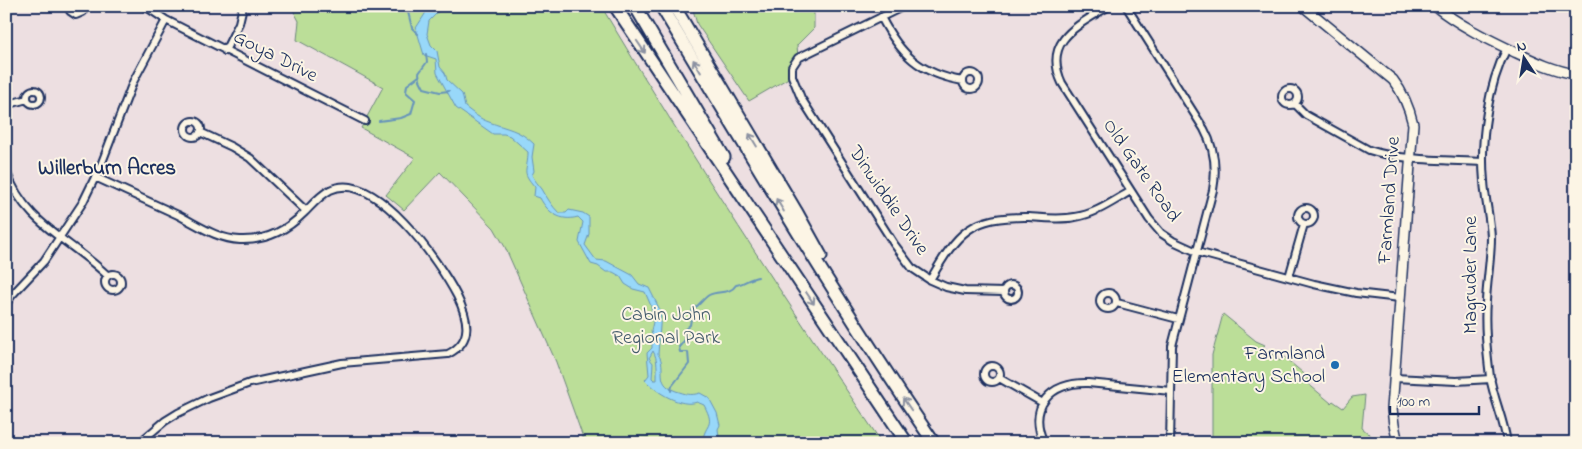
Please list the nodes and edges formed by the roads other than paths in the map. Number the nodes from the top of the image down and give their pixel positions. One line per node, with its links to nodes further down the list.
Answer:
1 (69, 6): 2 (street)
2 (84, 6)
3 (146, 6): 15 (street, Goya Drive)
4 (243, 6): 17 (street)
5 (615, 6): 36 (highway, one-way to 36)
6 (635, 6): 36 (highway)
7 (661, 6): 45 (highway, one-way to 7)
8 (674, 6): 45 (highway, one-way to 8)
9 (904, 6): 14 (street)
10 (1110, 6): 30 (street, Old Gate Road)
11 (1126, 6): 35 (street)
12 (1303, 6): 25 (street, Farmland Drive)
13 (1435, 6): 16 (street)
14 (881, 17): 19 (street); 39 (street, Dinwiddie Drive)
15 (166, 20): 17 (street, Goya Drive); 28 (street)
16 (1507, 48): 18 (street); 26 (street, Magruder Lane)
17 (226, 51): 23 (street, Goya Drive)
18 (1576, 74)
19 (963, 81)
20 (27, 99): 22 (street)
21 (1295, 104): 25 (street)
22 (6, 105)
23 (364, 121)
24 (200, 132): 32 (street)
25 (1411, 157): 26 (street); 41 (street, Farmland Drive)
26 (1482, 162): 48 (street, Magruder Lane)
27 (6, 170): 29 (street)
28 (95, 177): 32 (street); 34 (street)
29 (14, 190): 31 (street); 34 (street)
30 (1131, 191): 35 (street, Old Gate Road); 39 (street)
31 (6, 194)
32 (306, 210): 51 (street)
33 (1304, 224): 38 (street)
34 (60, 239): 37 (street); 43 (street)
35 (1197, 252): 38 (street, Old Gate Road); 44 (street)
36 (783, 257): 52 (highway, one-way to 52)
37 (108, 276)
38 (1289, 277): 41 (street, Old Gate Road)
39 (930, 280): 40 (street, Dinwiddie Drive)
40 (1004, 292)
41 (1400, 298): 47 (street, Farmland Drive)
42 (1116, 303): 44 (street)
43 (6, 304)
44 (1178, 320): 49 (street)
45 (881, 365): 53 (highway, one-way to 45)
46 (999, 378): 50 (street)
47 (1394, 378): 48 (street); 56 (street, Farmland Drive)
48 (1490, 379): 57 (street, Magruder Lane)
49 (1170, 391): 50 (street); 55 (street)
50 (1043, 403): 54 (street)
51 (139, 443)
52 (907, 443)
53 (934, 443)
54 (1044, 443)
55 (1170, 443)
56 (1398, 443)
57 (1507, 443)

